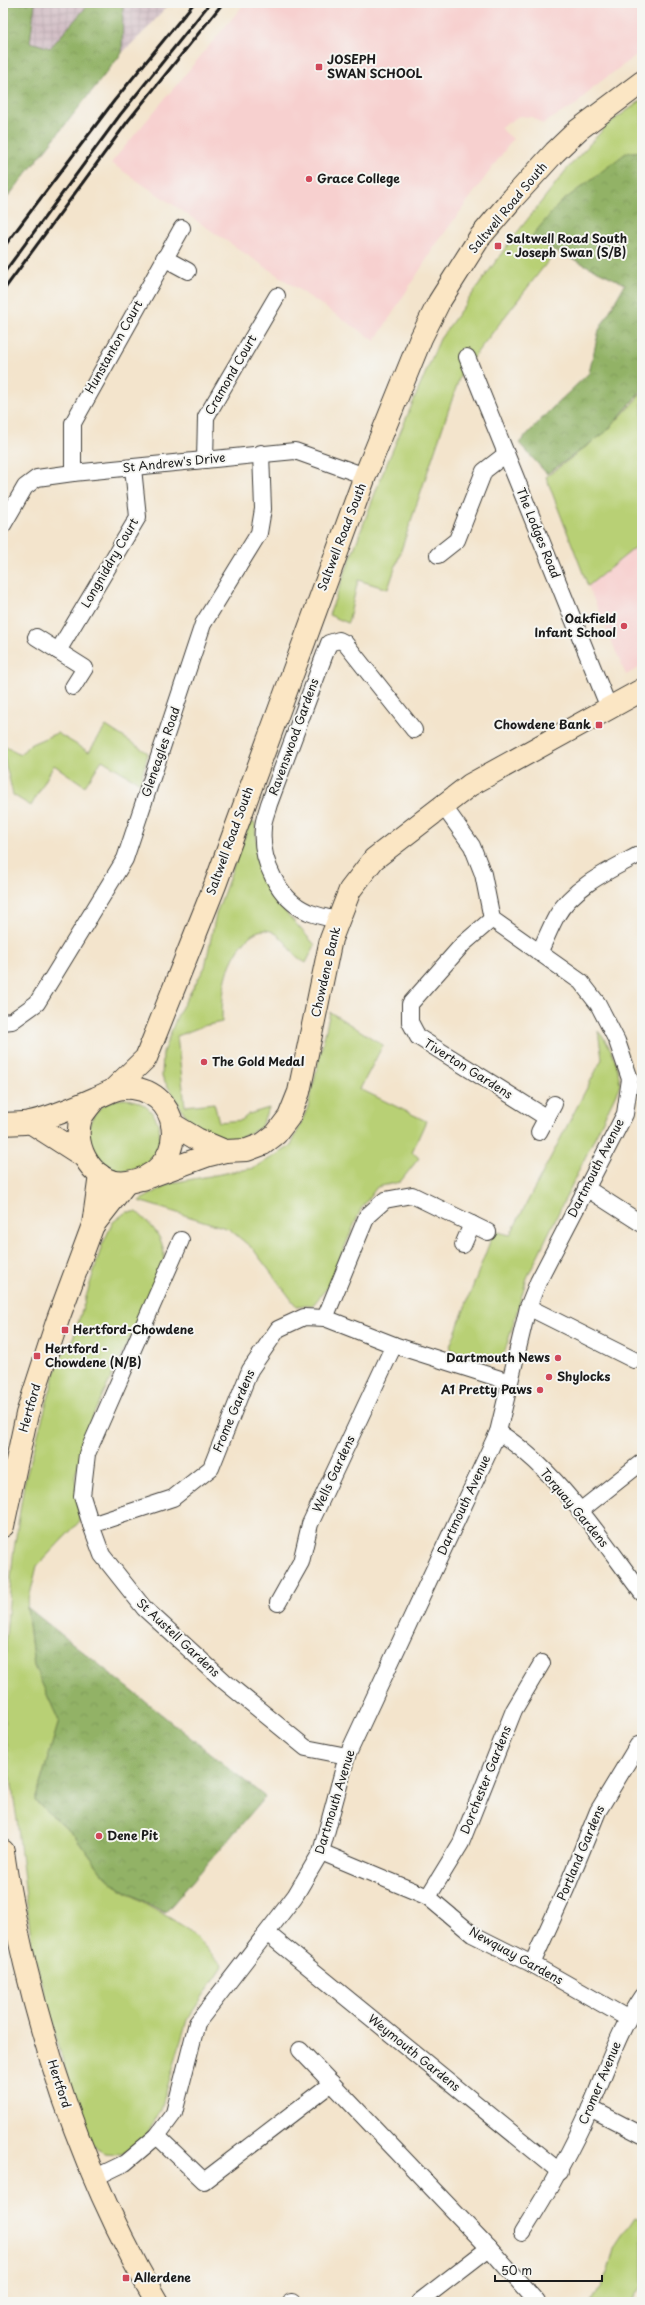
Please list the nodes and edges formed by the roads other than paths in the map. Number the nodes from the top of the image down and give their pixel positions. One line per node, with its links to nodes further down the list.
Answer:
1 (642, 82): 12 (street, Saltwell Road South)
2 (182, 228): 3 (street, Hunstanton Court)
3 (164, 258): 4 (street); 11 (street, Hunstanton Court)
4 (188, 271)
5 (277, 296): 9 (street, Cramond Court)
6 (467, 357): 8 (street, The Lodges Road)
7 (261, 453): 9 (street, St Andrew's Drive); 12 (street, St Andrew's Drive); 26 (street, Gleneagles Road)
8 (506, 454): 14 (street); 19 (street, The Lodges Road)
9 (205, 460): 10 (street, St Andrew's Drive)
10 (133, 468): 11 (street, St Andrew's Drive); 16 (street, Longniddry Court)
11 (73, 473): 13 (street, St Andrew's Drive)
12 (365, 476): 27 (street, Saltwell Road South)
13 (3, 525)
14 (438, 555)
15 (36, 637): 16 (street)
16 (58, 651): 17 (street)
17 (73, 687)
18 (642, 690): 19 (street, Chowdene Bank)
19 (608, 708): 21 (street, Chowdene Bank)
20 (414, 730): 24 (street, Ravenswood Gardens)
21 (442, 804): 23 (street); 24 (street, Chowdene Bank)
22 (642, 853): 25 (street)
23 (492, 919): 25 (street, Dartmouth Avenue); 34 (street, Tiverton Gardens)
24 (338, 920): 35 (street, Chowdene Bank)
25 (539, 953): 39 (street, Dartmouth Avenue)
26 (3, 1022)
27 (146, 1058): 28 (street, Saltwell Road South); 29 (street, Saltwell Road South)
28 (115, 1088): 29 (street); 30 (street)
29 (148, 1093): 33 (street)
30 (95, 1098): 31 (street); 36 (street)
31 (30, 1122): 32 (street); 36 (street)
32 (3, 1124)
33 (172, 1124): 35 (street, Chowdene Bank); 38 (street)
34 (539, 1132)
35 (225, 1151): 38 (street, Chowdene Bank)
36 (83, 1156): 37 (street)
37 (100, 1175): 38 (street); 42 (street, Hertford)
38 (135, 1181): 42 (street, Hertford)
39 (586, 1188): 41 (street); 46 (street, Dartmouth Avenue)
40 (472, 1224): 43 (street); 45 (street); 47 (street)
41 (642, 1224)
42 (93, 1225): 55 (street, Hertford)
43 (488, 1232)
44 (180, 1240): 54 (street, St Austell Gardens)
45 (463, 1246)
46 (528, 1307): 49 (street); 50 (street, Dartmouth Avenue)
47 (326, 1318): 48 (street, Frome Gardens); 54 (street, Frome Gardens)
48 (394, 1345): 50 (street, Frome Gardens); 57 (street, Wells Gardens)
49 (634, 1360)
50 (510, 1382): 51 (street, Dartmouth Avenue)
51 (498, 1432): 53 (street, Torquay Gardens); 60 (street, Dartmouth Avenue)
52 (642, 1462): 53 (street)
53 (580, 1511): 56 (street, Torquay Gardens)
54 (91, 1525): 60 (street, St Austell Gardens)
55 (3, 1526)
56 (642, 1593)
57 (278, 1603)
58 (542, 1663): 63 (street, Dorchester Gardens)
59 (638, 1745): 65 (street, Portland Gardens)
60 (347, 1756): 62 (street, Dartmouth Avenue)
61 (3, 1851): 74 (street, Hertford)
62 (321, 1852): 63 (street, Newquay Gardens); 64 (street, Dartmouth Avenue)
63 (428, 1897): 65 (street, Newquay Gardens)
64 (268, 1933): 72 (street, Dartmouth Avenue); 73 (street, Weymouth Gardens)
65 (532, 1964): 67 (street, Newquay Gardens)
66 (642, 1996): 67 (street, Cromer Avenue)
67 (626, 2018): 70 (street, Cromer Avenue)
68 (300, 2050): 69 (street)
69 (332, 2083): 72 (street); 76 (street)
70 (590, 2108): 71 (street); 73 (street, Cromer Avenue)
71 (642, 2135)
72 (157, 2136): 74 (street, Dartmouth Avenue)
73 (560, 2172): 75 (street, Cromer Avenue)
74 (94, 2178): 77 (street, Hertford)
75 (522, 2233)
76 (489, 2248): 78 (street); 79 (street)
77 (157, 2302)
78 (419, 2302)
79 (537, 2302)

